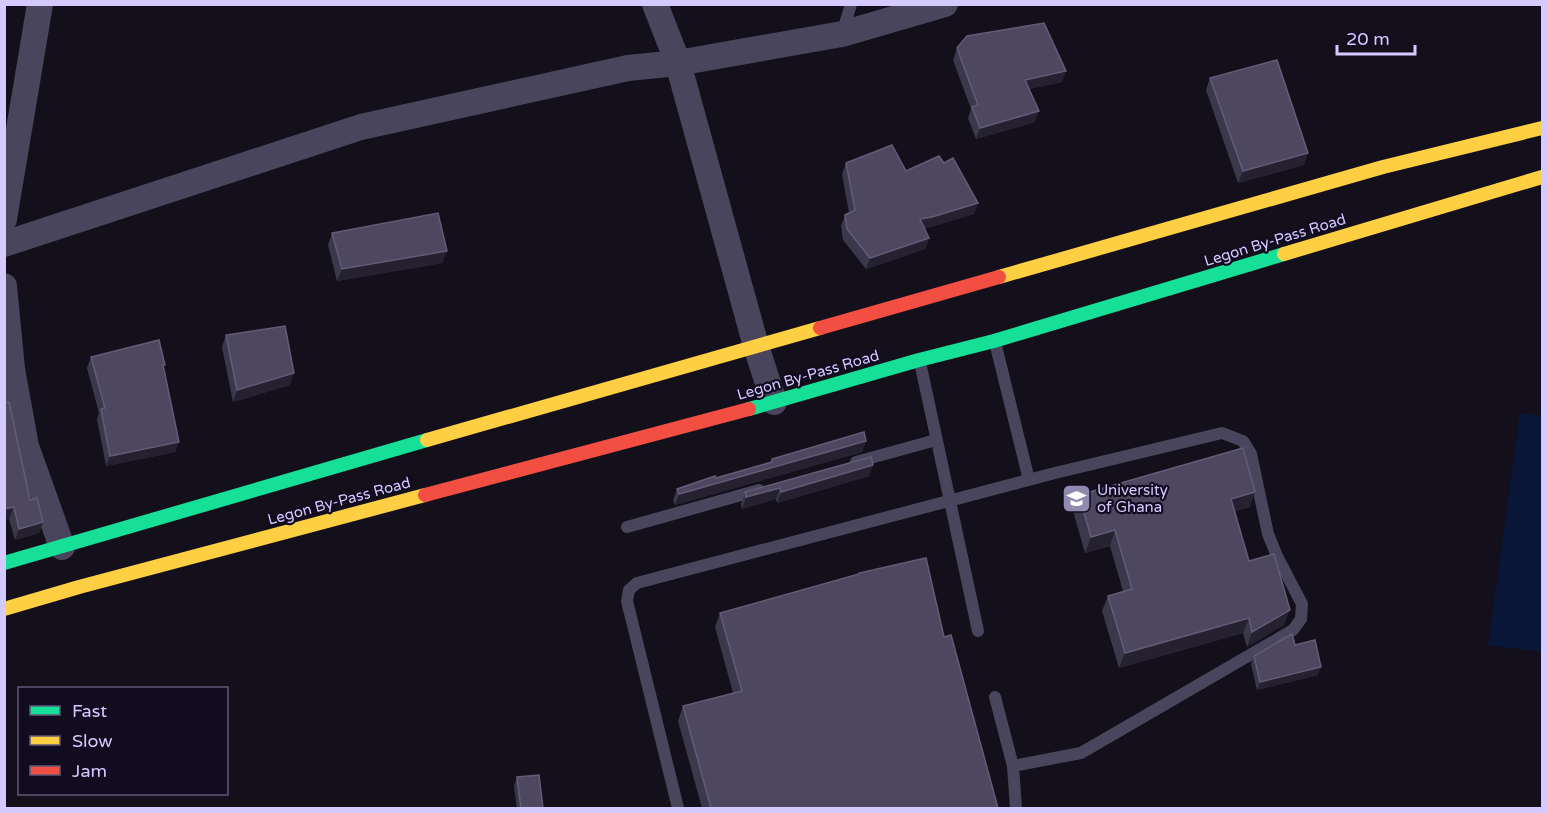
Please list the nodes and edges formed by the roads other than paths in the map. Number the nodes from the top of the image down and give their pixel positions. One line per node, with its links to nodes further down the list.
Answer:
1 (40, 4): 9 (street)
2 (655, 4): 6 (street)
3 (851, 4): 5 (lane)
4 (945, 4): 5 (street)
5 (842, 34): 6 (street)
6 (678, 63): 10 (street); 13 (street)
7 (1542, 128): 13 (street)
8 (1542, 177): 12 (street, Legon By-Pass Road)
9 (4, 219)
10 (4, 244)
11 (4, 286): 22 (street)
12 (994, 341): 14 (street, Legon By-Pass Road); 18 (lane)
13 (756, 346): 15 (street); 22 (street)
14 (919, 360): 15 (street, Legon By-Pass Road); 16 (lane)
15 (774, 402): 24 (street, Legon By-Pass Road)
16 (936, 440): 17 (lane); 20 (lane)
17 (844, 466)
18 (1029, 480): 20 (lane); 27 (lane)
19 (776, 485): 21 (lane)
20 (950, 500): 25 (lane); 28 (lane)
21 (627, 527)
22 (62, 547): 23 (street)
23 (4, 563)
24 (4, 609)
25 (978, 631)
26 (995, 697): 27 (lane)
27 (1013, 766): 29 (lane)
28 (678, 808)
29 (1016, 808)

